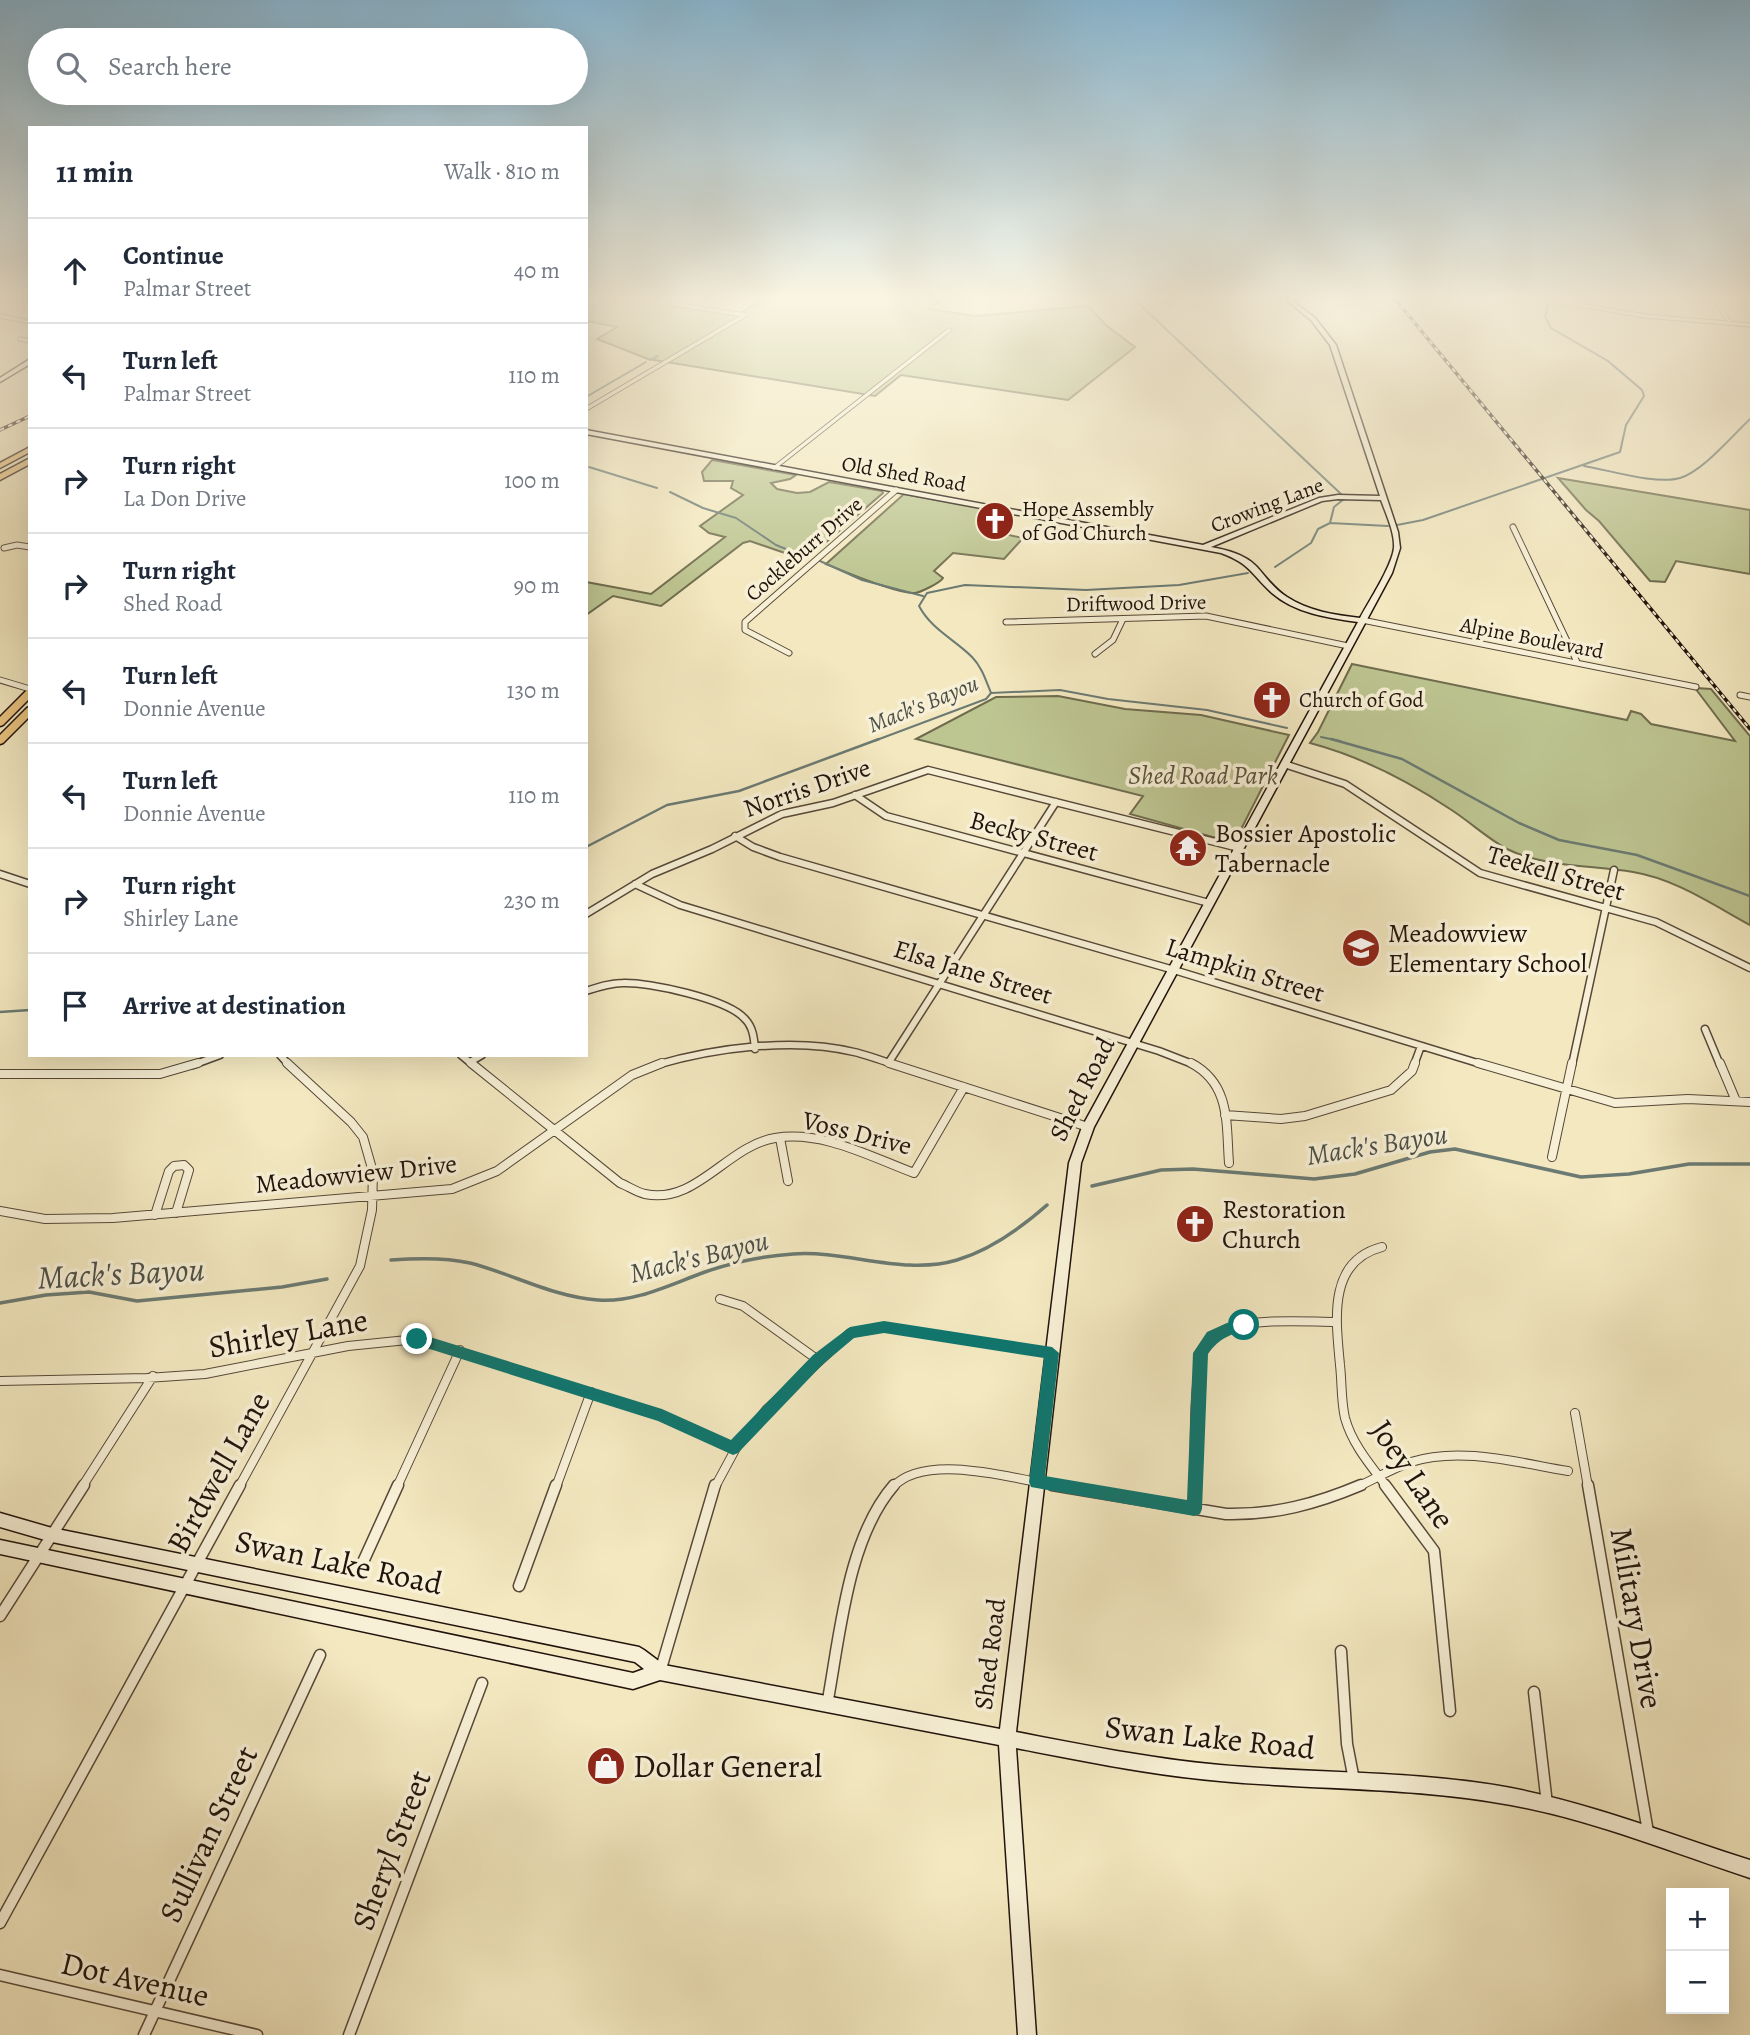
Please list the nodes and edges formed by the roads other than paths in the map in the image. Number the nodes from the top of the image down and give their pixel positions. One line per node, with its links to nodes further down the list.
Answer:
1 (611, 394): 4 (street)
2 (868, 394): 9 (street)
3 (1349, 394): 12 (street, Shed Road)
4 (588, 408)
5 (588, 432): 9 (street, Old Shed Road)
6 (28, 450): 8 (highway)
7 (28, 461): 10 (highway)
8 (0, 466)
9 (774, 468): 11 (street, Old Shed Road)
10 (0, 477)
11 (895, 490): 15 (street, Old Shed Road); 21 (street, Cockleburr Drive)
12 (1384, 498): 15 (street, Crowing Lane); 18 (street, Shed Road)
13 (1513, 527): 23 (street)
14 (28, 547): 16 (street)
15 (1205, 547): 18 (street, Old Shed Road)
16 (4, 548)
17 (1123, 619): 19 (street, Driftwood Drive); 20 (street, Driftwood Drive); 22 (street)
18 (1362, 620): 20 (street, Shed Road); 23 (street, Alpine Boulevard)
19 (1006, 622)
20 (1348, 646): 33 (street, Shed Road)
21 (789, 653)
22 (1095, 654)
23 (1577, 662): 25 (street, Alpine Boulevard)
24 (0, 680): 26 (street)
25 (1696, 687)
26 (28, 690)
27 (28, 693): 31 (main road)
28 (1740, 695): 29 (street)
29 (1750, 697)
30 (28, 712): 32 (main road)
31 (0, 723)
32 (0, 741)
33 (1284, 764): 37 (street, Shed Road); 44 (street, Teekell Street)
34 (855, 795): 35 (street, Norris Drive); 36 (street, Norris Drive); 38 (street, Becky Street)
35 (1056, 802): 37 (street, Norris Drive); 38 (street)
36 (735, 836): 42 (street, Norris Drive); 46 (street, Lampkin Street)
37 (1239, 848): 43 (street, Shed Road)
38 (1024, 853): 43 (street, Becky Street); 46 (street)
39 (1614, 870): 44 (street)
40 (0, 874): 41 (street)
41 (28, 883)
42 (635, 884): 45 (street, Norris Drive); 49 (street, Elsa Jane Street)
43 (1209, 903): 48 (street, Shed Road)
44 (1607, 908): 47 (street, Teekell Street); 63 (street)
45 (588, 913)
46 (983, 915): 48 (street, Lampkin Street); 49 (street)
47 (1750, 968)
48 (1174, 970): 52 (street, Shed Road); 53 (street, Lampkin Street)
49 (939, 983): 52 (street, Elsa Jane Street); 60 (street)
50 (588, 990): 54 (street)
51 (1705, 1029): 64 (street)
52 (1134, 1043): 66 (street, Elsa Jane Street); 67 (street, Shed Road)
53 (1421, 1046): 63 (street, Lampkin Street); 66 (street)
54 (755, 1049): 60 (street, Meadowview Drive); 68 (street, Meadowview Drive)
55 (216, 1057): 61 (street)
56 (282, 1057): 73 (street, Birdwell Lane)
57 (464, 1057): 59 (street, Voss Drive)
58 (479, 1057): 59 (street)
59 (470, 1062): 68 (street, Voss Drive)
60 (889, 1062): 62 (street, Meadowview Drive)
61 (0, 1074)
62 (964, 1087): 67 (street, Meadowview Drive); 69 (street, Voss Drive)
63 (1566, 1091): 64 (street, Lampkin Street); 70 (street)
64 (1736, 1101): 65 (street, Lampkin Street)
65 (1750, 1102)
66 (1225, 1115): 71 (street, Elsa Jane Street)
67 (1088, 1127): 82 (street, Shed Road)
68 (555, 1130): 69 (street, Voss Drive); 73 (street, Meadowview Drive)
69 (780, 1138): 72 (street)
70 (1552, 1157)
71 (1229, 1163)
72 (788, 1181)
73 (372, 1197): 75 (street, Meadowview Drive); 81 (street, Birdwell Lane)
74 (0, 1210): 76 (street, Meadowview Drive)
75 (176, 1213): 76 (street, Meadowview Drive); 76 (street)
76 (155, 1215)
77 (1382, 1247): 79 (street, Joey Lane)
78 (720, 1299): 83 (street)
79 (1336, 1322): 90 (street, Joey Lane); 92 (street)
80 (460, 1350): 81 (street, Shirley Lane); 86 (street, Shirley Lane); 97 (street)
81 (313, 1353): 84 (street, Shirley Lane); 98 (street, Birdwell Lane)
82 (1052, 1353): 83 (street); 91 (street, Shed Road)
83 (818, 1360): 88 (street)
84 (153, 1376): 85 (street, Shirley Lane); 94 (street)
85 (0, 1381)
86 (591, 1392): 88 (street, Shirley Lane); 99 (street)
87 (1575, 1413): 112 (street, Military Drive)
88 (733, 1449): 104 (street)
89 (1568, 1471): 90 (street)
90 (1378, 1477): 92 (street); 108 (street, Joey Lane)
91 (1037, 1482): 92 (street); 107 (street); 109 (street, Shed Road)
92 (1194, 1509)
93 (0, 1520): 94 (street, Swan Lake Road)
94 (52, 1535): 96 (street); 98 (street, Swan Lake Road)
95 (0, 1547): 96 (street, Swan Lake Road)
96 (38, 1556): 100 (street, Swan Lake Road); 101 (street)
97 (363, 1562)
98 (198, 1563): 100 (street, Birdwell Lane); 104 (street, Swan Lake Road)
99 (519, 1586)
100 (184, 1587): 104 (street, Swan Lake Road); 114 (street, Birdwell Lane)
101 (0, 1616)
102 (1341, 1651): 110 (street)
103 (320, 1655): 116 (street, Sullivan Street)
104 (660, 1672): 107 (street, Swan Lake Road)
105 (482, 1683): 119 (street, Sheryl Street)
106 (1534, 1692): 111 (street)
107 (827, 1706): 109 (street, Swan Lake Road)
108 (1450, 1710)
109 (1007, 1739): 110 (street, Swan Lake Road); 120 (street, Shed Road)
110 (1354, 1781): 111 (street, Swan Lake Road)
111 (1547, 1804): 112 (street, Swan Lake Road)
112 (1648, 1833): 113 (street, Swan Lake Road)
113 (1750, 1869)
114 (0, 1923)
115 (0, 1975): 116 (street, Dot Avenue)
116 (155, 2011): 117 (street, Sullivan Street); 118 (street, Dot Avenue)
117 (144, 2035)
118 (257, 2035)
119 (349, 2035)
120 (1027, 2035)

